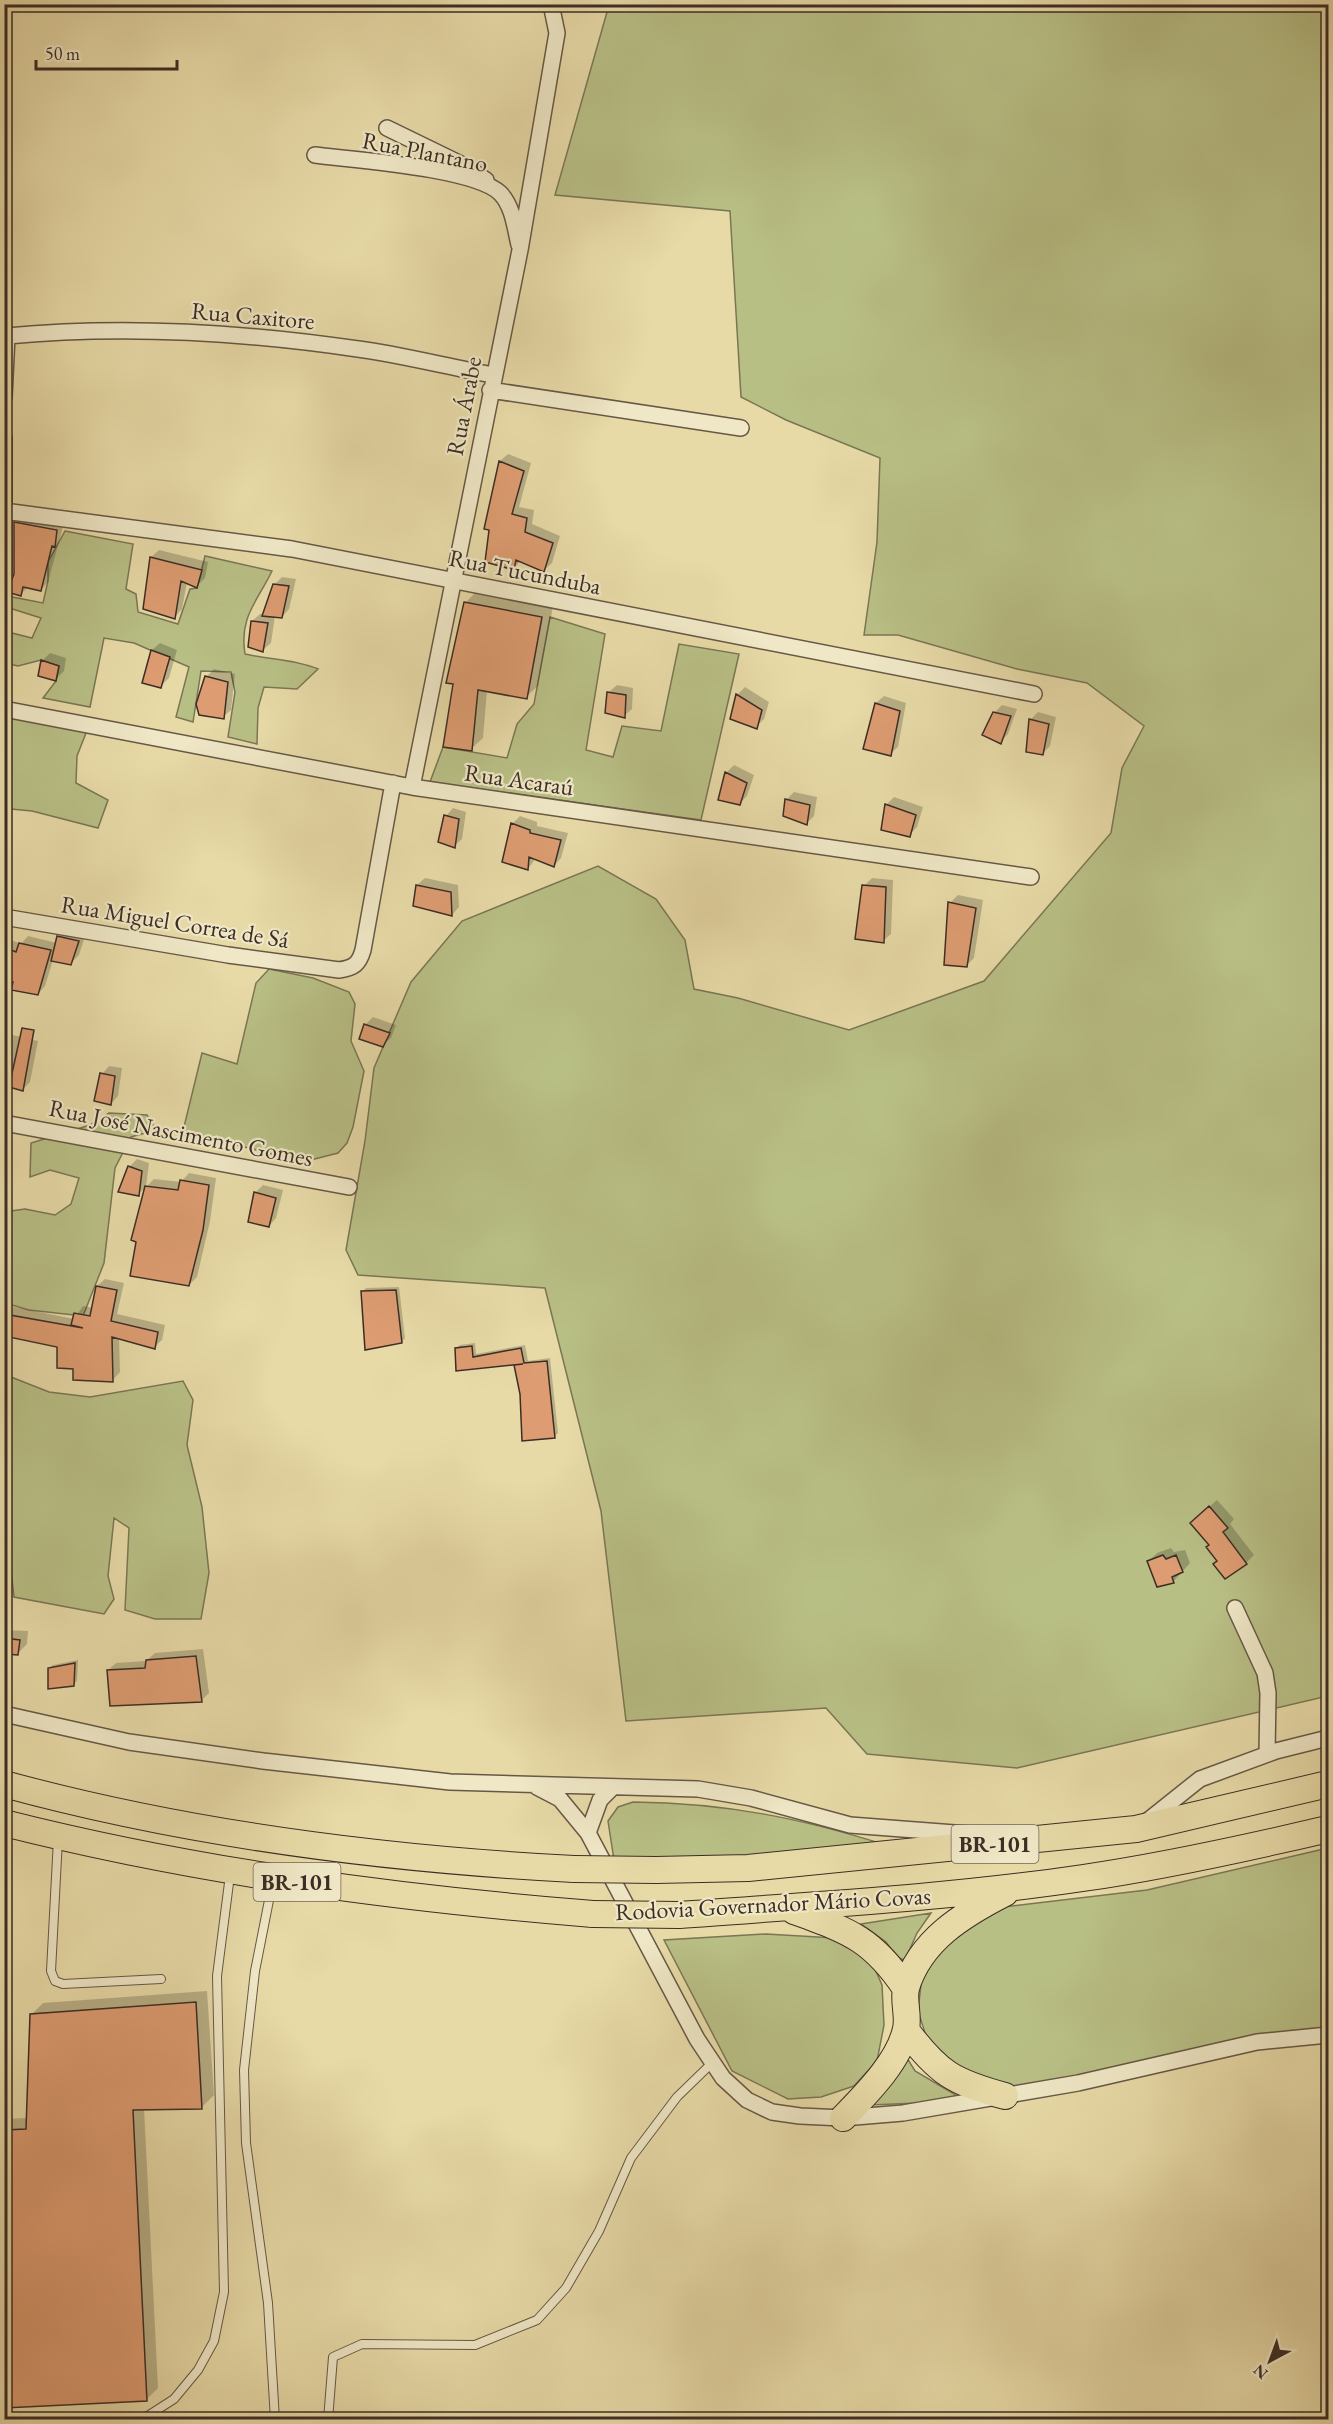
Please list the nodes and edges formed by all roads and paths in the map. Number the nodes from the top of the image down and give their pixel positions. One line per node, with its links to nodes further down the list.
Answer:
1 (551, 4): 5 (street, Rua Árabe)
2 (387, 128): 4 (street)
3 (315, 155): 4 (street, Rua Plantano)
4 (492, 187): 5 (street, Rua Plantano)
5 (520, 250): 6 (street, Rua Árabe)
6 (492, 383): 7 (street, Rua Caxitore); 8 (street, Rua Caxitore); 12 (street, Rua Árabe)
7 (4, 397)
8 (741, 428)
9 (4, 438): 10 (street)
10 (5, 512): 11 (street); 12 (street, Rua Tucunduba)
11 (4, 574)
12 (453, 580): 13 (street, Rua Tucunduba); 16 (street, Rua Árabe)
13 (1035, 694)
14 (4, 709): 15 (street, Rua Acaraú)
15 (393, 783): 16 (street, Rua Acaraú); 18 (street, Rua Miguel Correa de Sá)
16 (412, 787): 17 (street, Rua Acaraú)
17 (1031, 877)
18 (4, 916)
19 (4, 1123): 20 (street, Rua José Nascimento Gomes)
20 (349, 1187)
21 (1235, 1608): 24 (street)
22 (4, 1714): 26 (street)
23 (1329, 1738): 24 (street)
24 (1268, 1754): 30 (street)
25 (4, 1784): 34 (highway, Rodovia Governador Mário Covas / BR-101, bridge)
26 (532, 1784): 28 (street); 32 (street)
27 (1329, 1784): 30 (highway, Rodovia Governador Mário Covas / BR-101)
28 (613, 1787): 32 (street); 34 (street)
29 (4, 1823): 33 (highway, Rodovia Governador Mário Covas / BR-101)
30 (1136, 1829): 34 (highway, Rodovia Governador Mário Covas / BR-101)
31 (1329, 1829): 37 (highway, Rodovia Governador Mário Covas / BR-101)
32 (588, 1833): 43 (street)
33 (58, 1835): 35 (highway, Rodovia Governador Mário Covas / BR-101); 39 (lane)
34 (1050, 1838)
35 (231, 1871): 36 (highway, Rodovia Governador Mário Covas / BR-101); 46 (lane)
36 (273, 1878): 38 (highway, Rodovia Governador Mário Covas / BR-101, bridge); 47 (lane)
37 (1016, 1887): 38 (highway, Rodovia Governador Mário Covas / BR-101); 40 (highway)
38 (785, 1908): 40 (highway)
39 (161, 1979)
40 (906, 1989): 41 (highway)
41 (906, 2030): 44 (highway); 45 (highway)
42 (1329, 2035): 44 (street)
43 (712, 2063): 45 (street); 48 (lane)
44 (1005, 2096): 45 (street)
45 (843, 2118)
46 (111, 2420)
47 (275, 2420)
48 (328, 2420)

